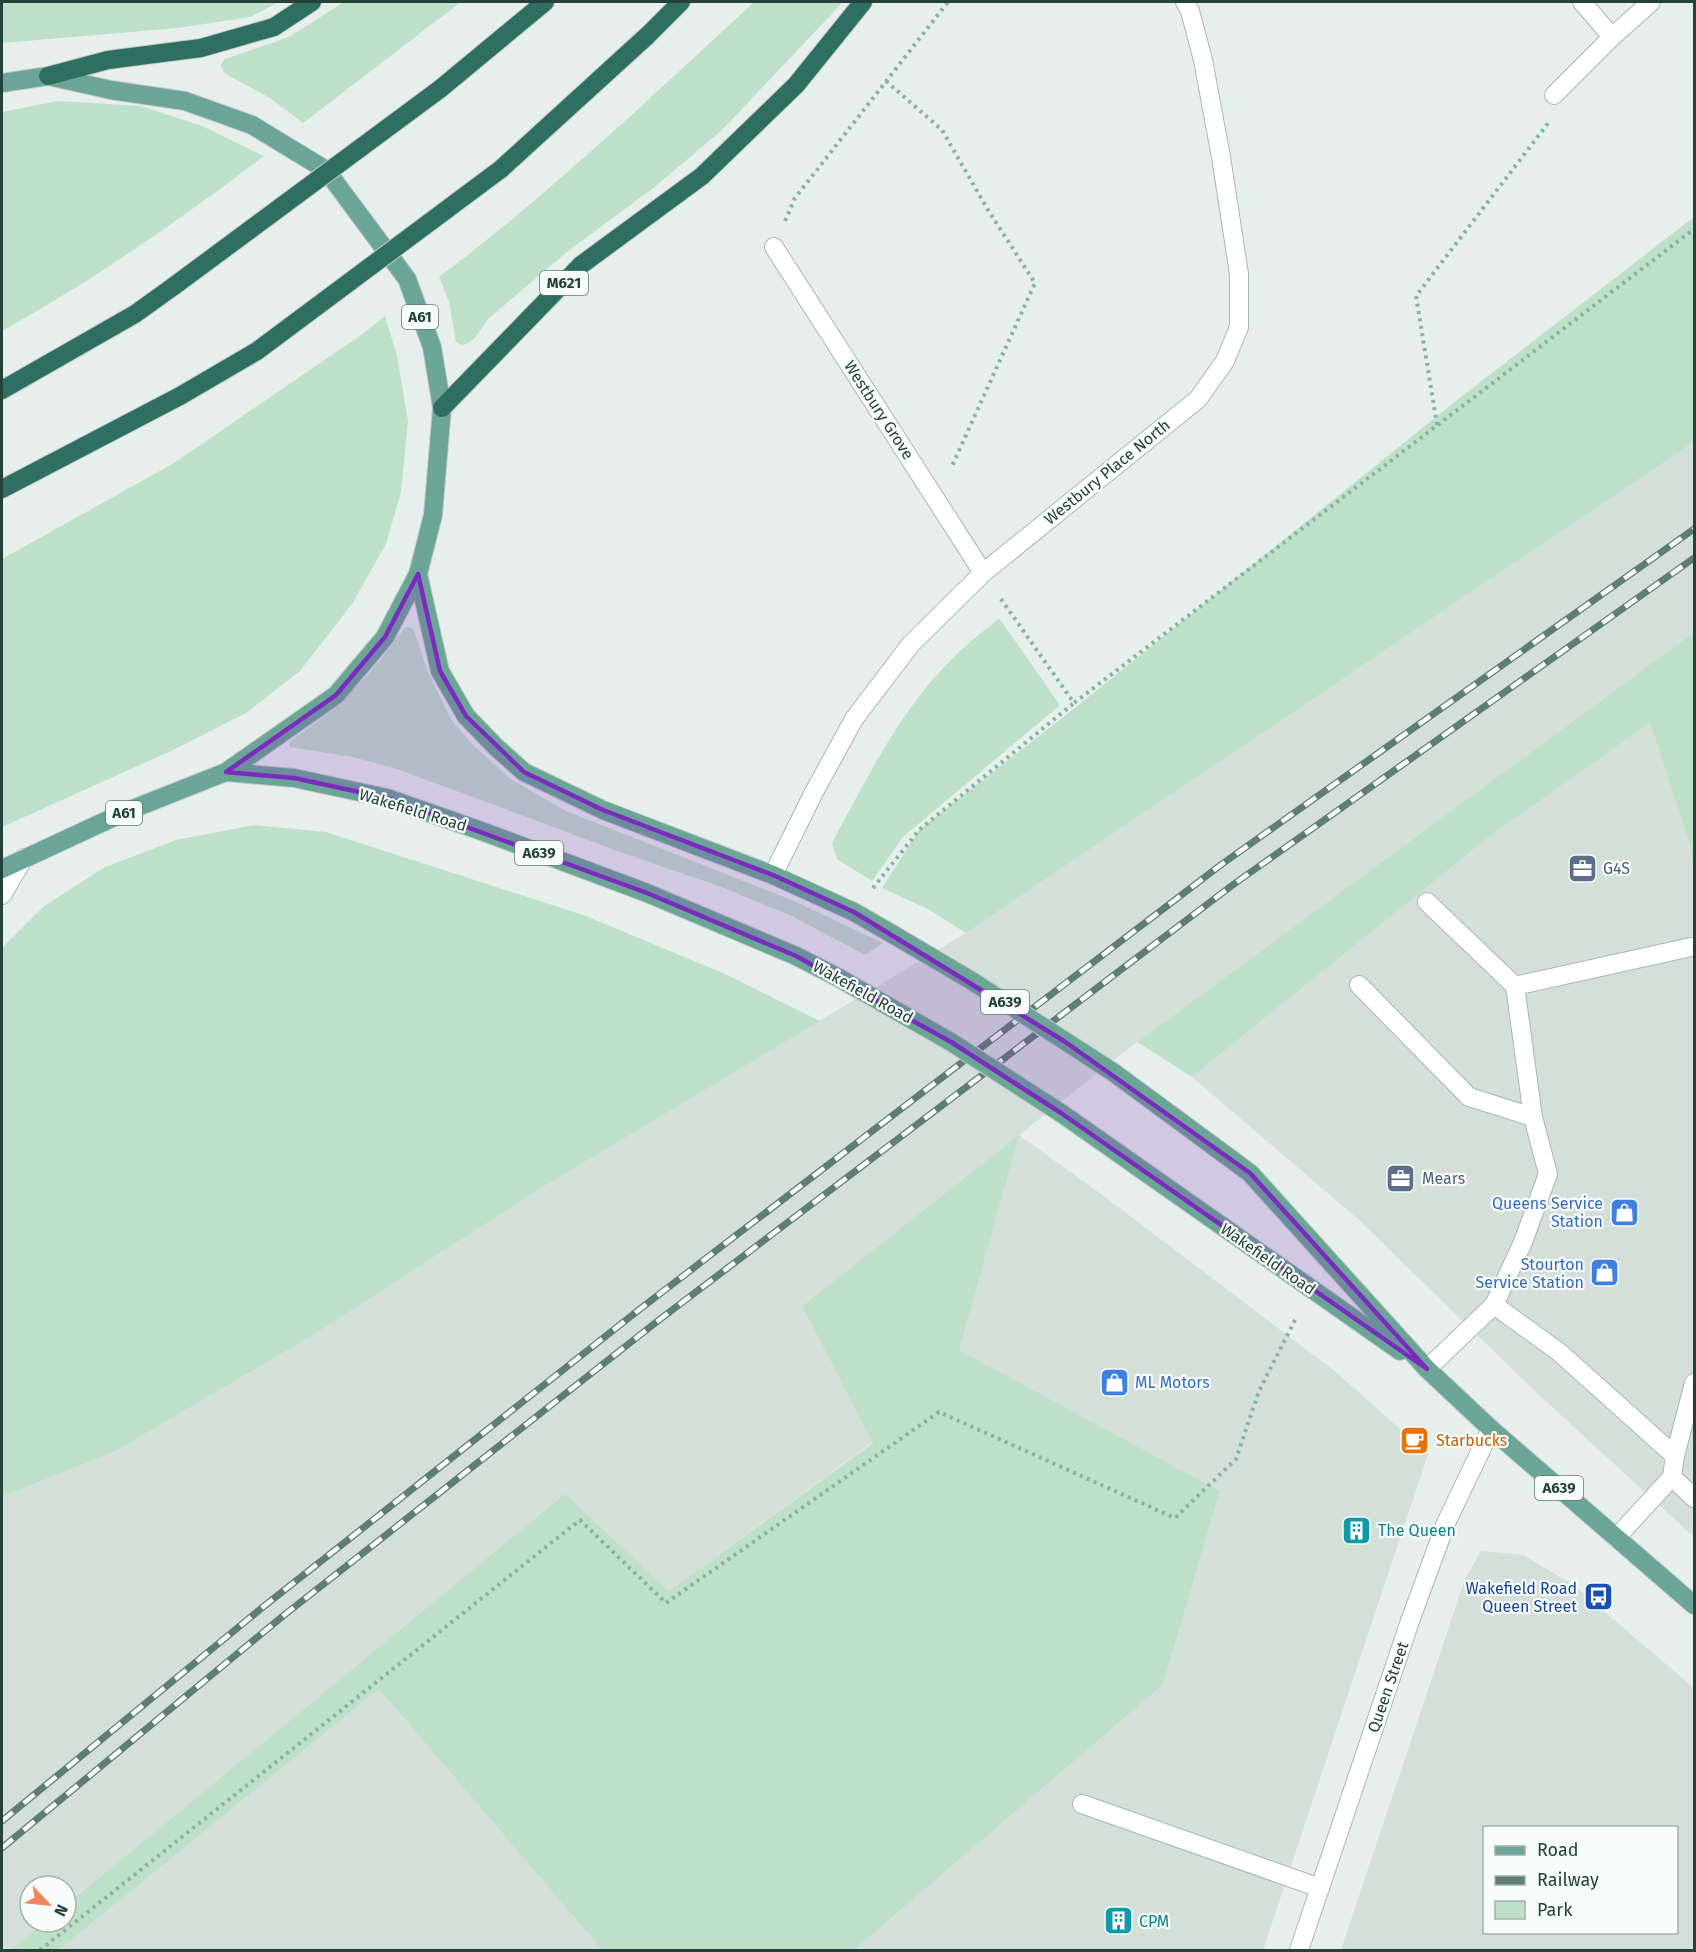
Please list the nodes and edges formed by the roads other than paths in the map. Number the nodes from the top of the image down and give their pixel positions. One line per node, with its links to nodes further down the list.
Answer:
1 (312, 2): 9 (highway)
2 (545, 2): 13 (highway, bridge)
3 (681, 2): 15 (highway, bridge)
4 (863, 2): 14 (highway, M621)
5 (1185, 2): 16 (street, Westbury Place North)
6 (1582, 2): 8 (street)
7 (1651, 2): 8 (street)
8 (1612, 37): 11 (street)
9 (48, 76): 10 (main road, A61); 14 (main road, A61)
10 (2, 84)
11 (1554, 95)
12 (774, 247): 16 (street, Westbury Grove)
13 (2, 390)
14 (442, 408): 17 (main road, A61)
15 (2, 489)
16 (983, 573): 21 (street, Westbury Place North)
17 (418, 574): 18 (main road, A61); 21 (main road, Wakefield Road / A639)
18 (225, 772): 19 (main road, A61); 29 (main road, Wakefield Road / A639, bridge)
19 (24, 858): 20 (main road, A61); 22 (street)
20 (2, 868)
21 (773, 875): 29 (main road, Wakefield Road / A639, bridge)
22 (2, 895)
23 (1427, 902): 26 (street)
24 (1691, 947): 26 (street)
25 (1359, 984): 27 (street)
26 (1515, 986): 27 (street)
27 (1533, 1117): 28 (street)
28 (1494, 1305): 29 (street); 32 (street)
29 (1427, 1369): 31 (main road, Wakefield Road / A639)
30 (1695, 1383): 32 (street)
31 (1491, 1429): 35 (main road, Wakefield Road / A639); 38 (street, Queen Street)
32 (1675, 1456): 33 (street)
33 (1672, 1478): 34 (street); 35 (street)
34 (1695, 1498)
35 (1616, 1538): 36 (main road, Wakefield Road / A639)
36 (1695, 1605)
37 (1082, 1804): 38 (street)
38 (1320, 1887): 39 (street, Queen Street)
39 (1299, 1950)

